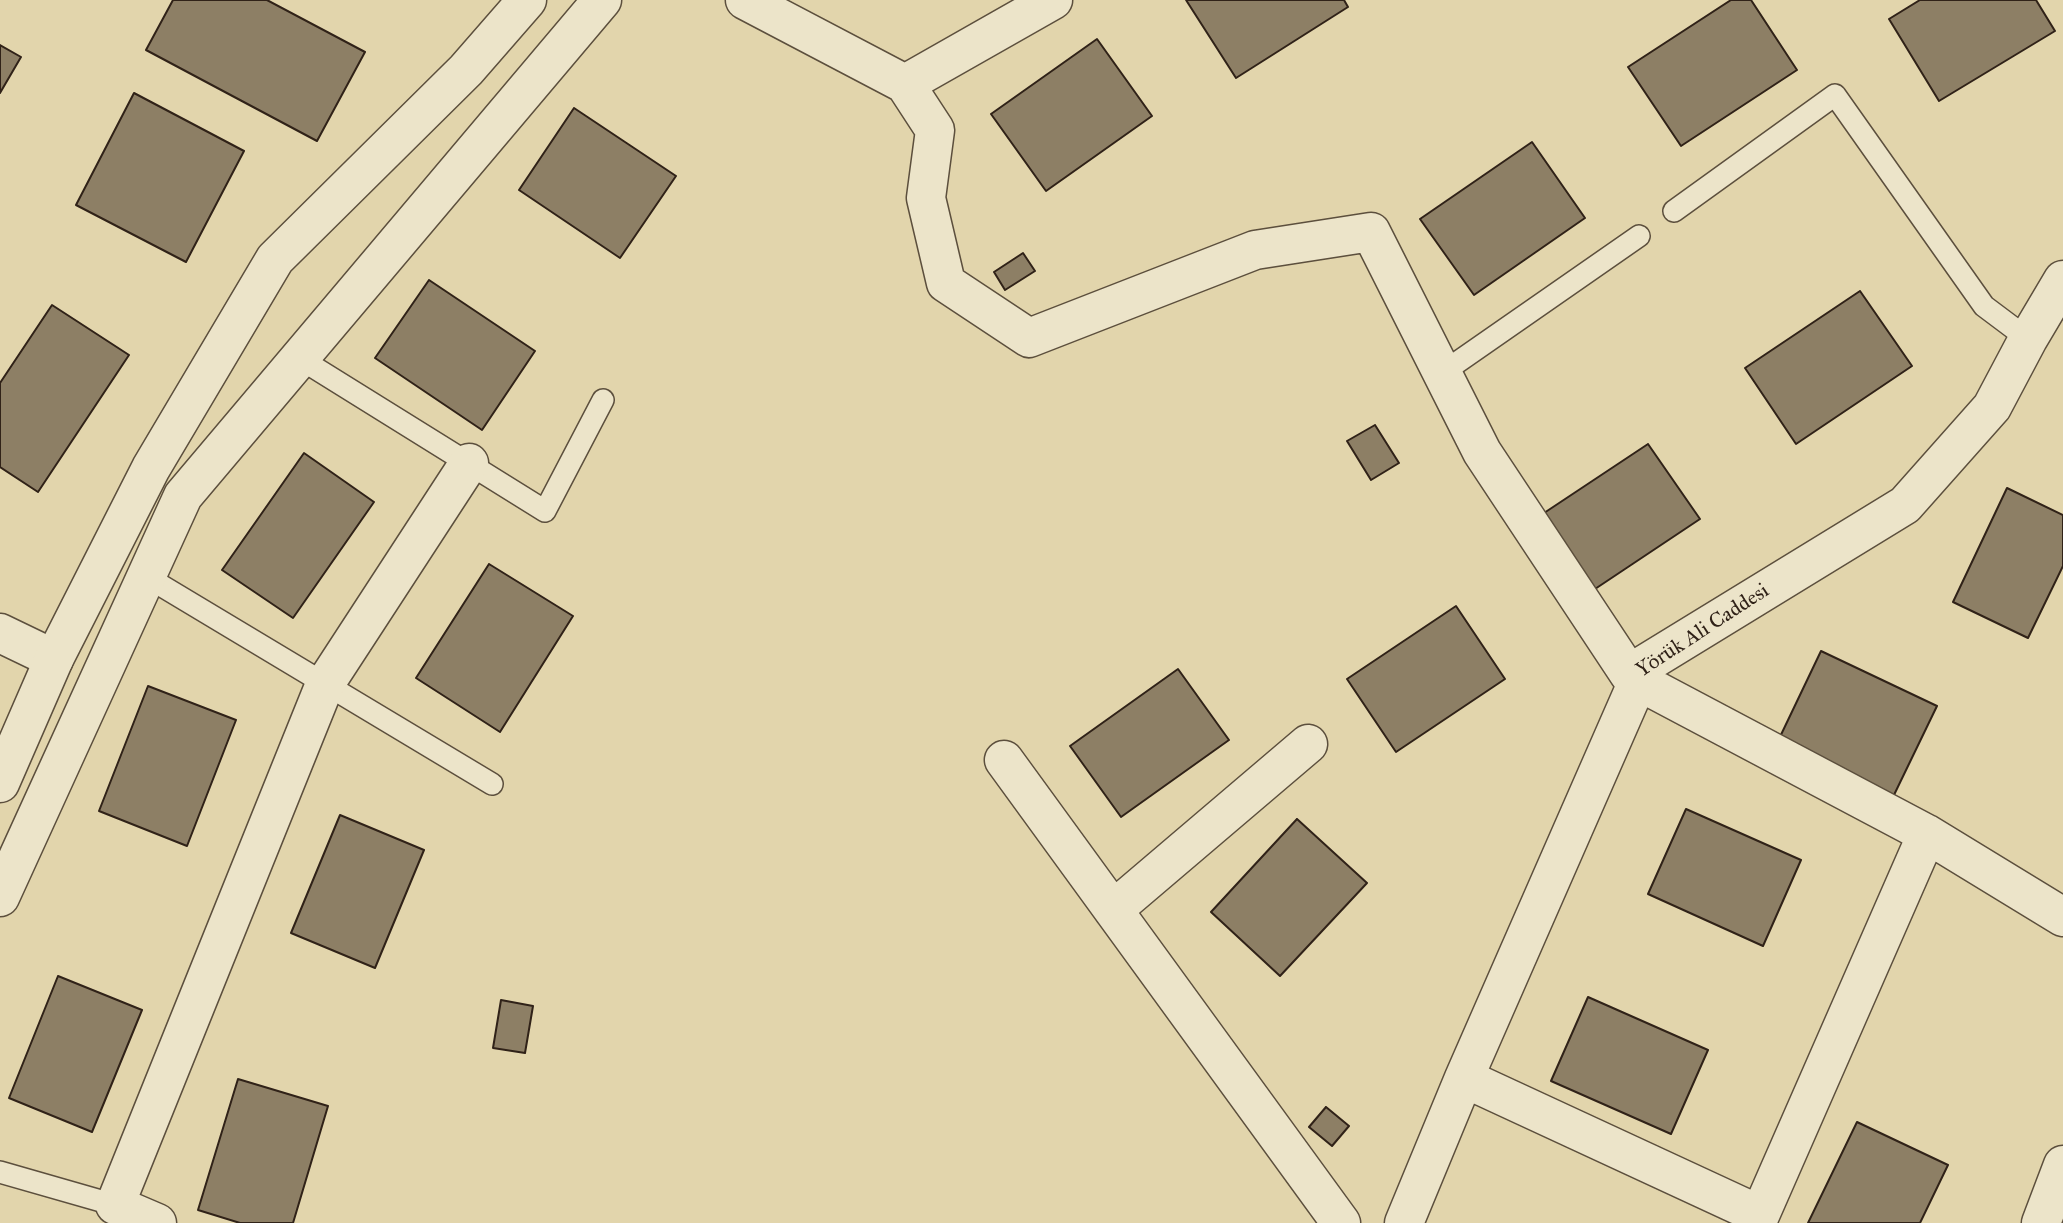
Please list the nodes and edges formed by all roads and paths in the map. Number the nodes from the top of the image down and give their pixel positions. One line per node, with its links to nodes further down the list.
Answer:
1 (527, 0): 16 (street)
2 (602, 0): 10 (street)
3 (745, 0): 5 (street)
4 (1053, 0): 5 (street)
5 (905, 84): 11 (street)
6 (1674, 211): 9 (lane)
7 (1639, 236): 11 (lane)
8 (2063, 280): 9 (street, Yörük Ali Caddesi)
9 (2028, 339): 17 (street, Yörük Ali Caddesi)
10 (299, 358): 13 (lane); 14 (street)
11 (1442, 373): 17 (street)
12 (603, 400): 13 (lane)
13 (469, 463): 18 (street)
14 (147, 577): 18 (lane); 24 (street)
15 (0, 633): 16 (street)
16 (54, 659): 21 (street)
17 (1633, 678): 23 (street); 27 (street, Yörük Ali Caddesi)
18 (325, 684): 22 (lane); 30 (street)
19 (1308, 744): 25 (street)
20 (1004, 760): 25 (street)
21 (0, 783)
22 (492, 785)
23 (1927, 834): 26 (street); 27 (street)
24 (0, 897)
25 (1113, 910): 32 (street)
26 (2063, 917)
27 (1464, 1078): 33 (street, Yörük Ali Caddesi)
28 (2063, 1165): 34 (street)
29 (0, 1172): 30 (lane)
30 (115, 1205): 31 (street)
31 (157, 1223)
32 (1342, 1223)
33 (1404, 1223)
34 (2041, 1223)

